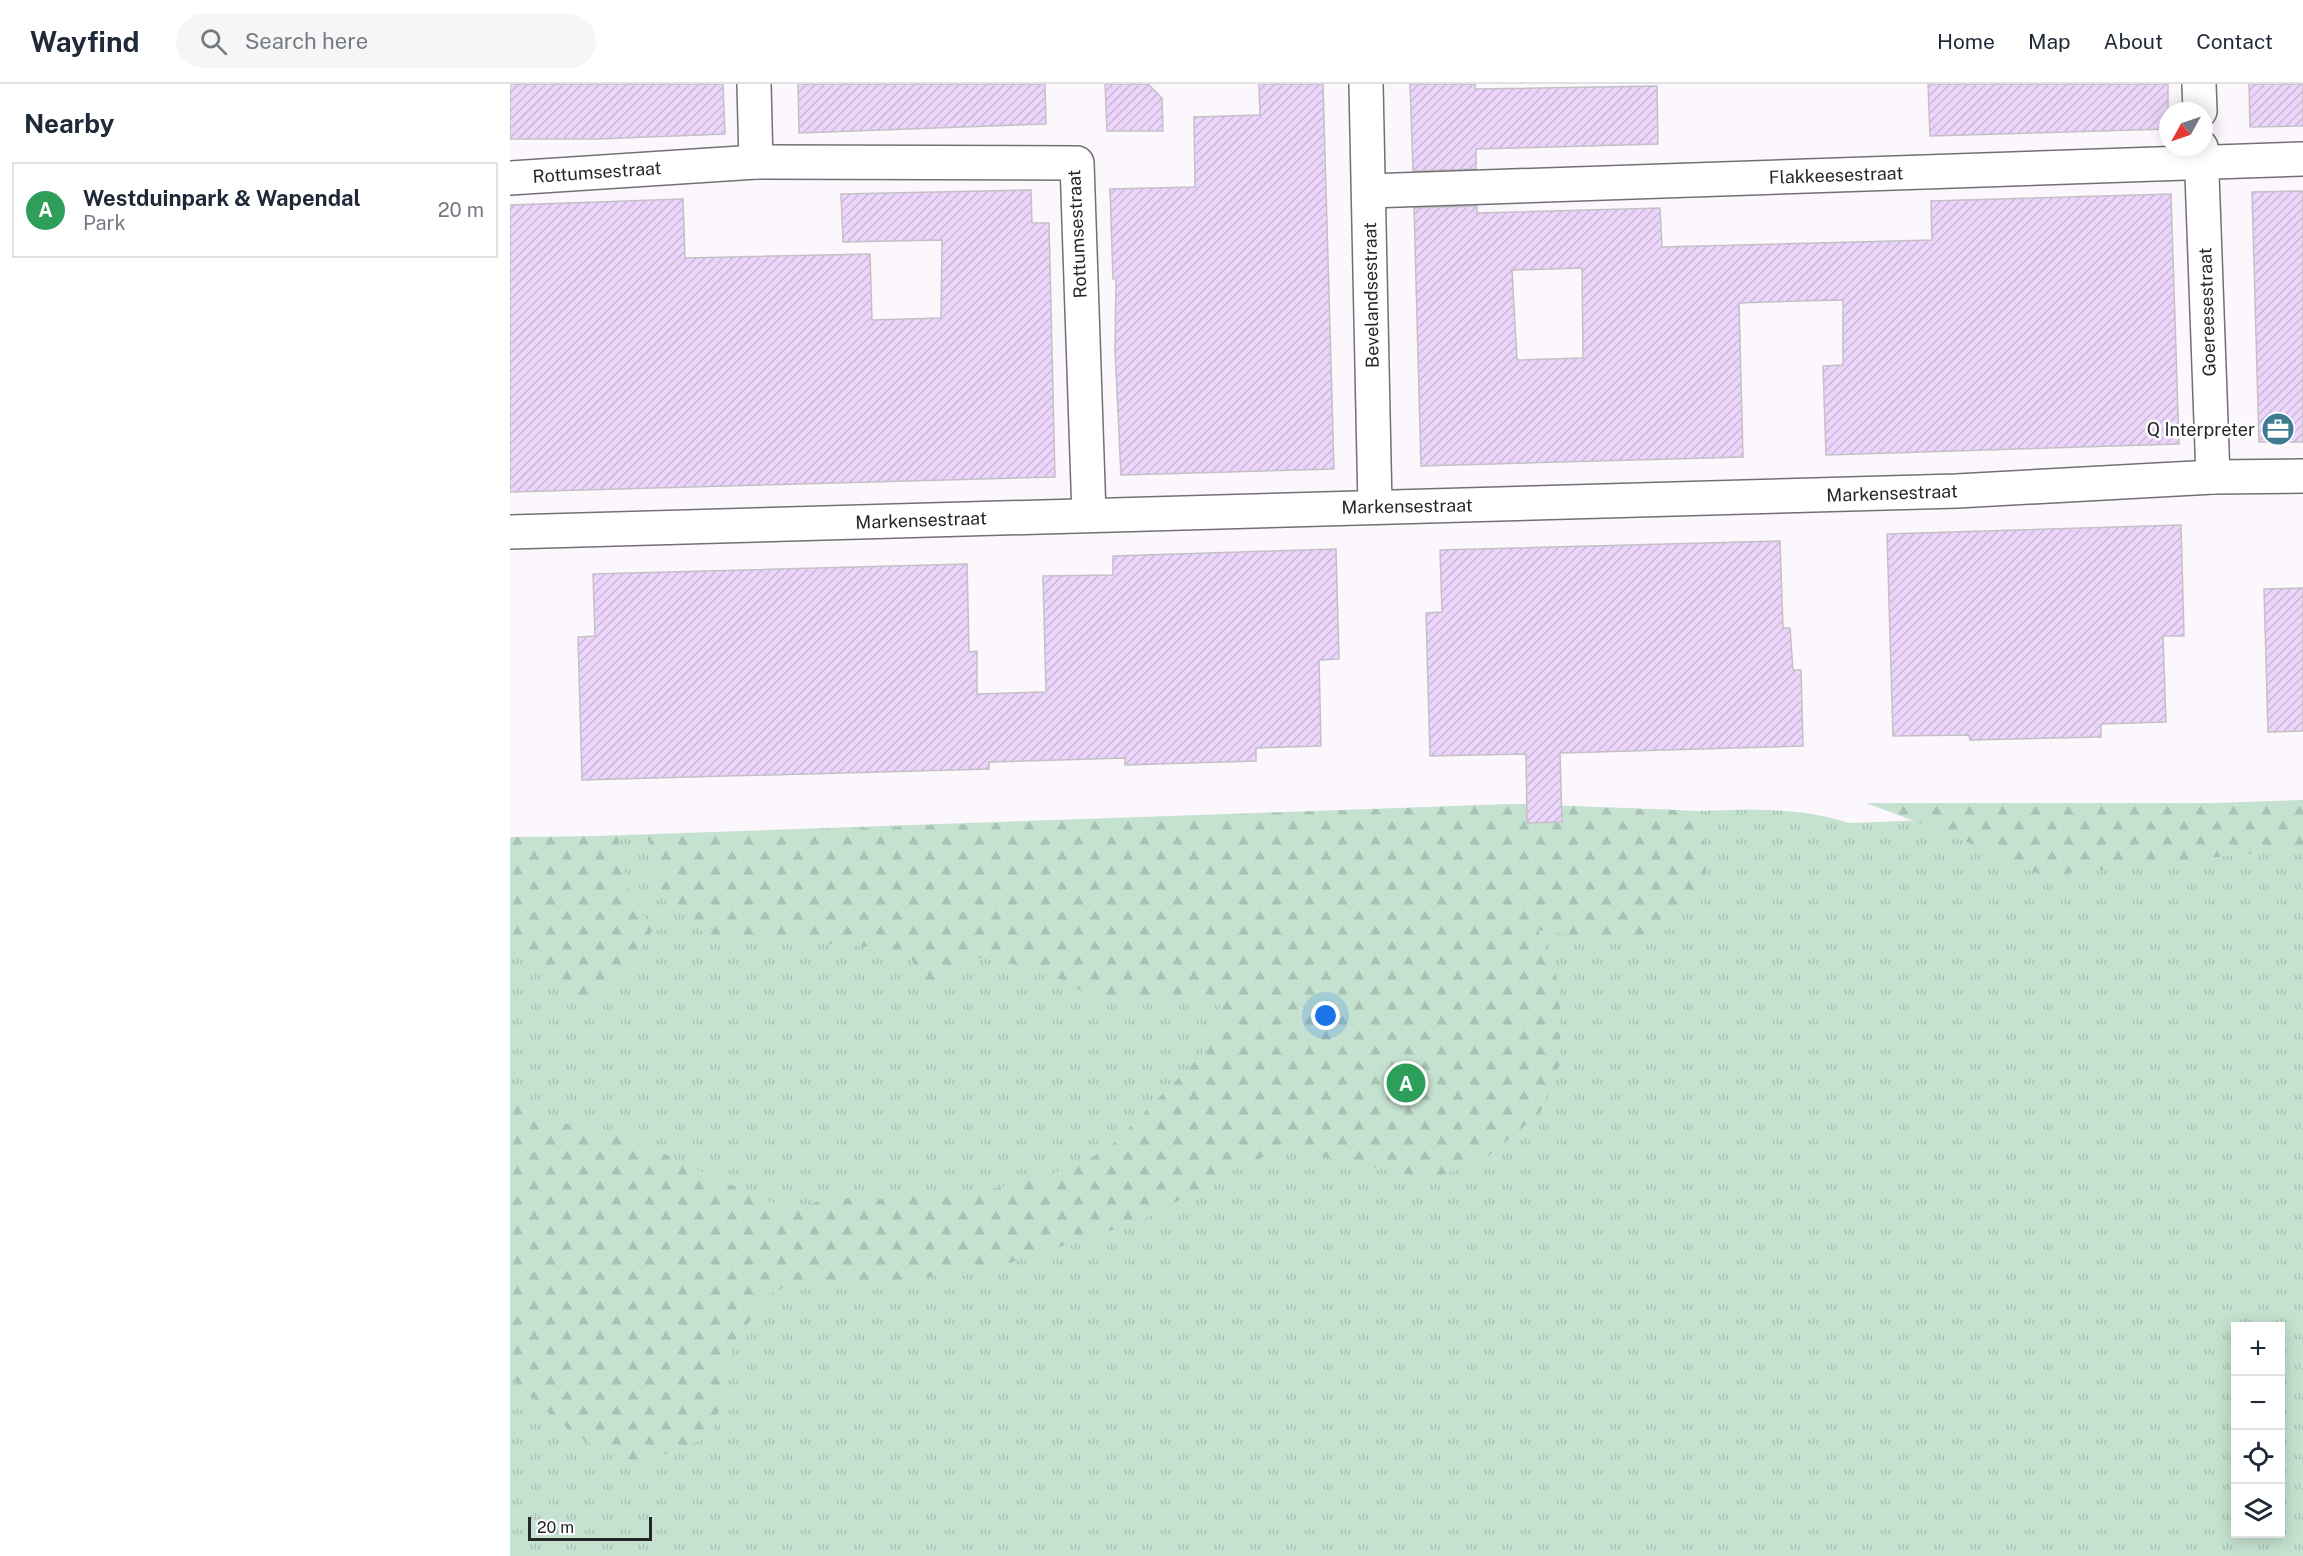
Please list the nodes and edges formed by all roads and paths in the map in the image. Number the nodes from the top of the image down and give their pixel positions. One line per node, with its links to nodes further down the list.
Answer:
1 (753, 84): 9 (street)
2 (1366, 84): 11 (street, Bevelandsestraat)
3 (2199, 84): 4 (street)
4 (2200, 102)
5 (2213, 155): 8 (street, Flakkeesestraat)
6 (2159, 156): 11 (street, Flakkeesestraat)
7 (2201, 156): 13 (street, Goereesestraat)
8 (2303, 159)
9 (756, 162): 10 (street, Rottumsestraat); 15 (street, Rottumsestraat)
10 (510, 178)
11 (1369, 191): 14 (street, Bevelandsestraat)
12 (2303, 476): 13 (street, Markensestraat)
13 (2213, 477): 14 (street, Markensestraat)
14 (1375, 507): 15 (street, Markensestraat)
15 (1089, 515): 16 (street, Markensestraat)
16 (510, 532)

